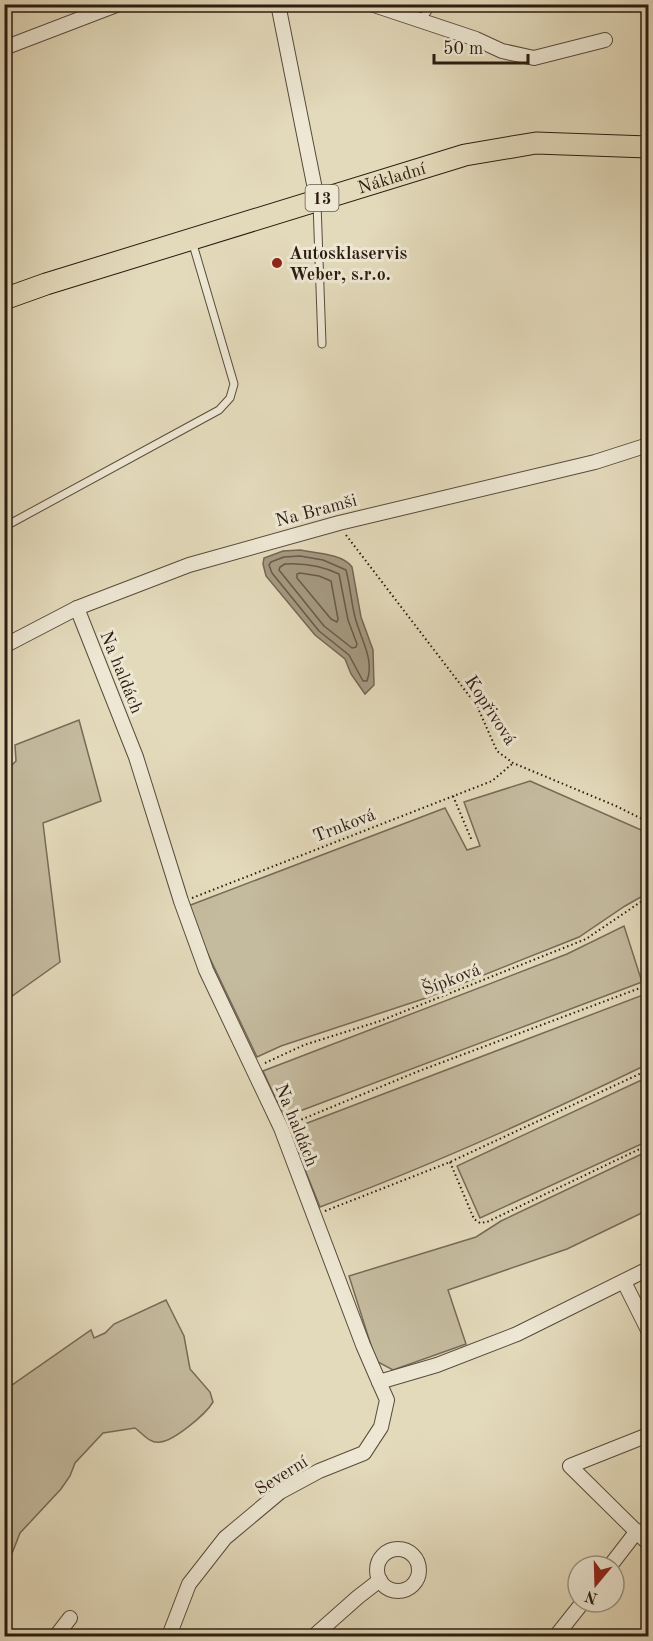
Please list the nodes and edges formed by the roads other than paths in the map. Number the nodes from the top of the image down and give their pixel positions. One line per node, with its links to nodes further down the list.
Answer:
1 (119, 4): 7 (street)
2 (278, 4): 9 (street)
3 (371, 4): 5 (street)
4 (433, 4): 5 (lane)
5 (420, 21): 6 (street)
6 (605, 40)
7 (4, 48)
8 (648, 147): 9 (main road, Nákladní / 13)
9 (316, 199): 10 (main road, Nákladní / 13); 12 (lane)
10 (191, 238): 11 (main road, Nákladní / 13); 14 (lane)
11 (4, 299)
12 (322, 344)
13 (648, 445): 15 (street, Na Bramši)
14 (4, 527)
15 (77, 608): 16 (street, Na Bramši); 20 (street, Na haldách)
16 (4, 646)
17 (648, 1269): 18 (street)
18 (624, 1282): 19 (street); 20 (street)
19 (648, 1330)
20 (380, 1382): 29 (street, Severní)
21 (648, 1435): 22 (street)
22 (637, 1531): 23 (street); 24 (street)
23 (648, 1542)
24 (619, 1554)
25 (380, 1580): 30 (street)
26 (573, 1614): 31 (street)
27 (70, 1618): 28 (street)
28 (56, 1636)
29 (169, 1636)
30 (314, 1636)
31 (556, 1636)

